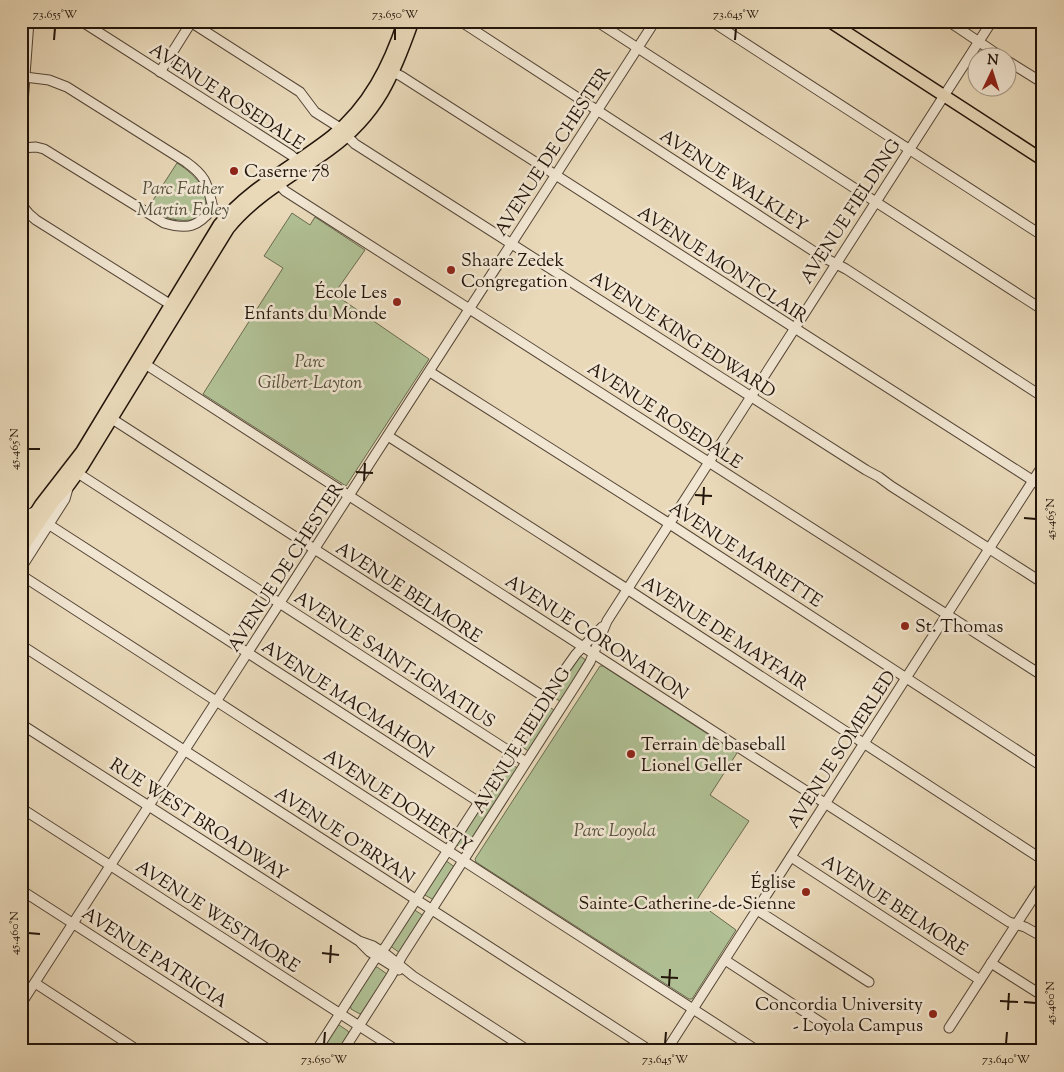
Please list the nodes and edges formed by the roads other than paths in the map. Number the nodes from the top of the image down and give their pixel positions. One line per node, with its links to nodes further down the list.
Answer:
1 (29, 21): 19 (street)
2 (81, 21): 18 (street, AVENUE ROSEDALE)
3 (391, 21): 12 (street)
4 (460, 21): 22 (street, AVENUE WALKLEY)
5 (596, 21): 14 (street)
6 (655, 21): 14 (street, AVENUE DE CHESTER)
7 (711, 21): 26 (street)
8 (829, 21): 21 (main road)
9 (948, 21): 13 (street)
10 (992, 21): 13 (street, AVENUE FIELDING)
11 (191, 22): 18 (street); 24 (street, AVENUE KING EDWARD)
12 (407, 25): 17 (main road)
13 (979, 42): 15 (street); 21 (street, AVENUE FIELDING)
14 (638, 48): 22 (street, AVENUE DE CHESTER); 31 (street)
15 (989, 48)
16 (1016, 65): 20 (street)
17 (390, 70): 24 (main road); 29 (street, AVENUE MONTCLAIR)
18 (160, 72): 28 (street, AVENUE ROSEDALE)
19 (24, 77): 23 (street); 33 (street)
20 (1043, 83)
21 (944, 96): 26 (street, AVENUE FIELDING); 27 (main road)
22 (598, 111): 29 (street, AVENUE DE CHESTER); 37 (street, AVENUE WALKLEY)
23 (21, 130)
24 (344, 132): 28 (main road); 36 (street, AVENUE KING EDWARD)
25 (21, 148): 33 (street)
26 (909, 150): 31 (street, AVENUE FIELDING); 35 (street)
27 (1043, 160)
28 (301, 164): 30 (main road)
29 (555, 176): 36 (street, AVENUE DE CHESTER); 41 (street, AVENUE MONTCLAIR)
30 (276, 181): 34 (main road); 39 (street, AVENUE ROSEDALE)
31 (875, 202): 37 (street, AVENUE FIELDING); 40 (street)
32 (21, 204): 38 (street)
33 (214, 208): 34 (street)
34 (229, 220): 38 (main road)
35 (1043, 236)
36 (512, 244): 39 (street, AVENUE DE CHESTER); 44 (street, AVENUE KING EDWARD)
37 (836, 263): 41 (street, AVENUE FIELDING); 45 (street, AVENUE WALKLEY)
38 (174, 306): 42 (main road)
39 (470, 309): 43 (street, AVENUE DE CHESTER); 48 (street, AVENUE ROSEDALE)
40 (1043, 310)
41 (794, 328): 44 (street, AVENUE FIELDING); 51 (street, AVENUE MONTCLAIR)
42 (141, 362): 46 (main road); 54 (street, AVENUE CORONATION)
43 (430, 372): 47 (street, AVENUE DE CHESTER); 58 (street, AVENUE MARIETTE)
44 (750, 397): 48 (street, AVENUE FIELDING); 60 (street, AVENUE KING EDWARD)
45 (1043, 397)
46 (108, 416): 50 (main road); 62 (street, AVENUE BELMORE)
47 (388, 436): 54 (street, AVENUE DE CHESTER); 66 (street, AVENUE DE MAYFAIR)
48 (709, 462): 58 (street, AVENUE FIELDING); 68 (street, AVENUE ROSEDALE)
49 (1043, 465): 51 (street, AVENUE SOMERLED)
50 (74, 470): 52 (main road); 55 (main road); 67 (street, AVENUE SAINT-IGNATIUS)
51 (1033, 480): 53 (street, AVENUE MONTCLAIR); 60 (street, AVENUE SOMERLED)
52 (69, 485): 57 (street); 61 (main road)
53 (1043, 487)
54 (349, 497): 62 (street, AVENUE DE CHESTER); 71 (street, AVENUE CORONATION)
55 (36, 511): 56 (street); 59 (main road)
56 (21, 518)
57 (48, 524): 63 (street); 73 (street, AVENUE MACMAHON)
58 (669, 524): 66 (street, AVENUE FIELDING); 75 (street, AVENUE MARIETTE)
59 (21, 536)
60 (989, 549): 65 (street, AVENUE KING EDWARD); 68 (street, AVENUE SOMERLED)
61 (21, 550)
62 (315, 550): 67 (street, AVENUE DE CHESTER); 76 (street, AVENUE BELMORE)
63 (21, 568)
64 (21, 576): 77 (street, AVENUE DOHERTY)
65 (1043, 583)
66 (628, 588): 69 (street, AVENUE FIELDING); 79 (street, AVENUE DE MAYFAIR)
67 (280, 604): 73 (street, AVENUE DE CHESTER); 81 (street, AVENUE SAINT-IGNATIUS)
68 (947, 614): 74 (street, AVENUE ROSEDALE); 75 (street, AVENUE SOMERLED)
69 (607, 621): 71 (street, AVENUE FIELDING); 72 (street, AVENUE FIELDING)
70 (21, 645): 80 (street, AVENUE O'BRYAN)
71 (583, 647): 72 (street, AVENUE CORONATION); 76 (street, AVENUE FIELDING)
72 (593, 653): 82 (street, AVENUE FIELDING); 85 (street, AVENUE CORONATION)
73 (248, 654): 77 (street, AVENUE DE CHESTER); 84 (street, AVENUE MACMAHON)
74 (1043, 676)
75 (906, 678): 79 (street, AVENUE SOMERLED); 83 (street, AVENUE MARIETTE)
76 (546, 698): 81 (street, AVENUE FIELDING)
77 (217, 702): 80 (street, AVENUE DE CHESTER); 88 (street, AVENUE DOHERTY)
78 (21, 724): 86 (street, RUE WEST BROADWAY)
79 (865, 743): 85 (street, AVENUE SOMERLED); 90 (street, AVENUE DE MAYFAIR)
80 (185, 751): 86 (street, AVENUE DE CHESTER); 95 (street, AVENUE O'BRYAN)
81 (511, 752): 82 (street, AVENUE SAINT-IGNATIUS); 84 (street, AVENUE FIELDING)
82 (526, 762): 91 (street, AVENUE FIELDING)
83 (1043, 767)
84 (478, 802): 88 (street, AVENUE FIELDING)
85 (826, 804): 89 (street, AVENUE SOMERLED); 99 (street, AVENUE CORONATION)
86 (150, 807): 92 (street, AVENUE DE CHESTER); 101 (street, RUE WEST BROADWAY)
87 (21, 808): 92 (street, AVENUE WESTMORE)
88 (447, 851): 91 (street, AVENUE DOHERTY); 95 (street, AVENUE FIELDING)
89 (791, 857): 97 (street, AVENUE SOMERLED); 105 (street, AVENUE BELMORE)
90 (1043, 860)
91 (463, 861): 96 (street, AVENUE FIELDING); 110 (street, AVENUE DOHERTY)
92 (111, 867): 98 (street, AVENUE DE CHESTER); 111 (street, AVENUE WESTMORE)
93 (1043, 883): 99 (street)
94 (21, 890): 98 (street, AVENUE PATRICIA)
95 (416, 900): 96 (street, AVENUE O'BRYAN); 101 (street, AVENUE FIELDING)
96 (432, 910): 104 (street, AVENUE FIELDING); 121 (street, AVENUE O'BRYAN)
97 (757, 910): 102 (street, AVENUE SOMERLED); 106 (street)
98 (73, 924): 107 (street, AVENUE DE CHESTER); 116 (street, AVENUE PATRICIA)
99 (1016, 924): 100 (street, AVENUE CORONATION); 103 (street)
100 (1043, 937)
101 (379, 954): 104 (street, RUE WEST BROADWAY); 111 (street, AVENUE FIELDING)
102 (725, 960): 110 (street, AVENUE SOMERLED); 113 (street)
103 (991, 963): 105 (street); 108 (street)
104 (397, 965): 112 (street, AVENUE FIELDING); 120 (street, RUE WEST BROADWAY)
105 (980, 980): 114 (street)
106 (869, 982)
107 (35, 983): 109 (street, AVENUE DE CHESTER); 115 (street)
108 (1043, 996)
109 (21, 1004)
110 (693, 1009): 122 (street, AVENUE SOMERLED); 123 (street, AVENUE DOHERTY)
111 (340, 1014): 112 (street, AVENUE WESTMORE); 117 (street, AVENUE FIELDING)
112 (359, 1026): 118 (street, AVENUE FIELDING); 119 (street, AVENUE WESTMORE)
113 (828, 1026)
114 (950, 1028)
115 (139, 1051)
116 (271, 1051)
117 (316, 1051)
118 (343, 1051)
119 (398, 1051)
120 (529, 1051)
121 (651, 1051)
122 (666, 1051)
123 (758, 1051)

